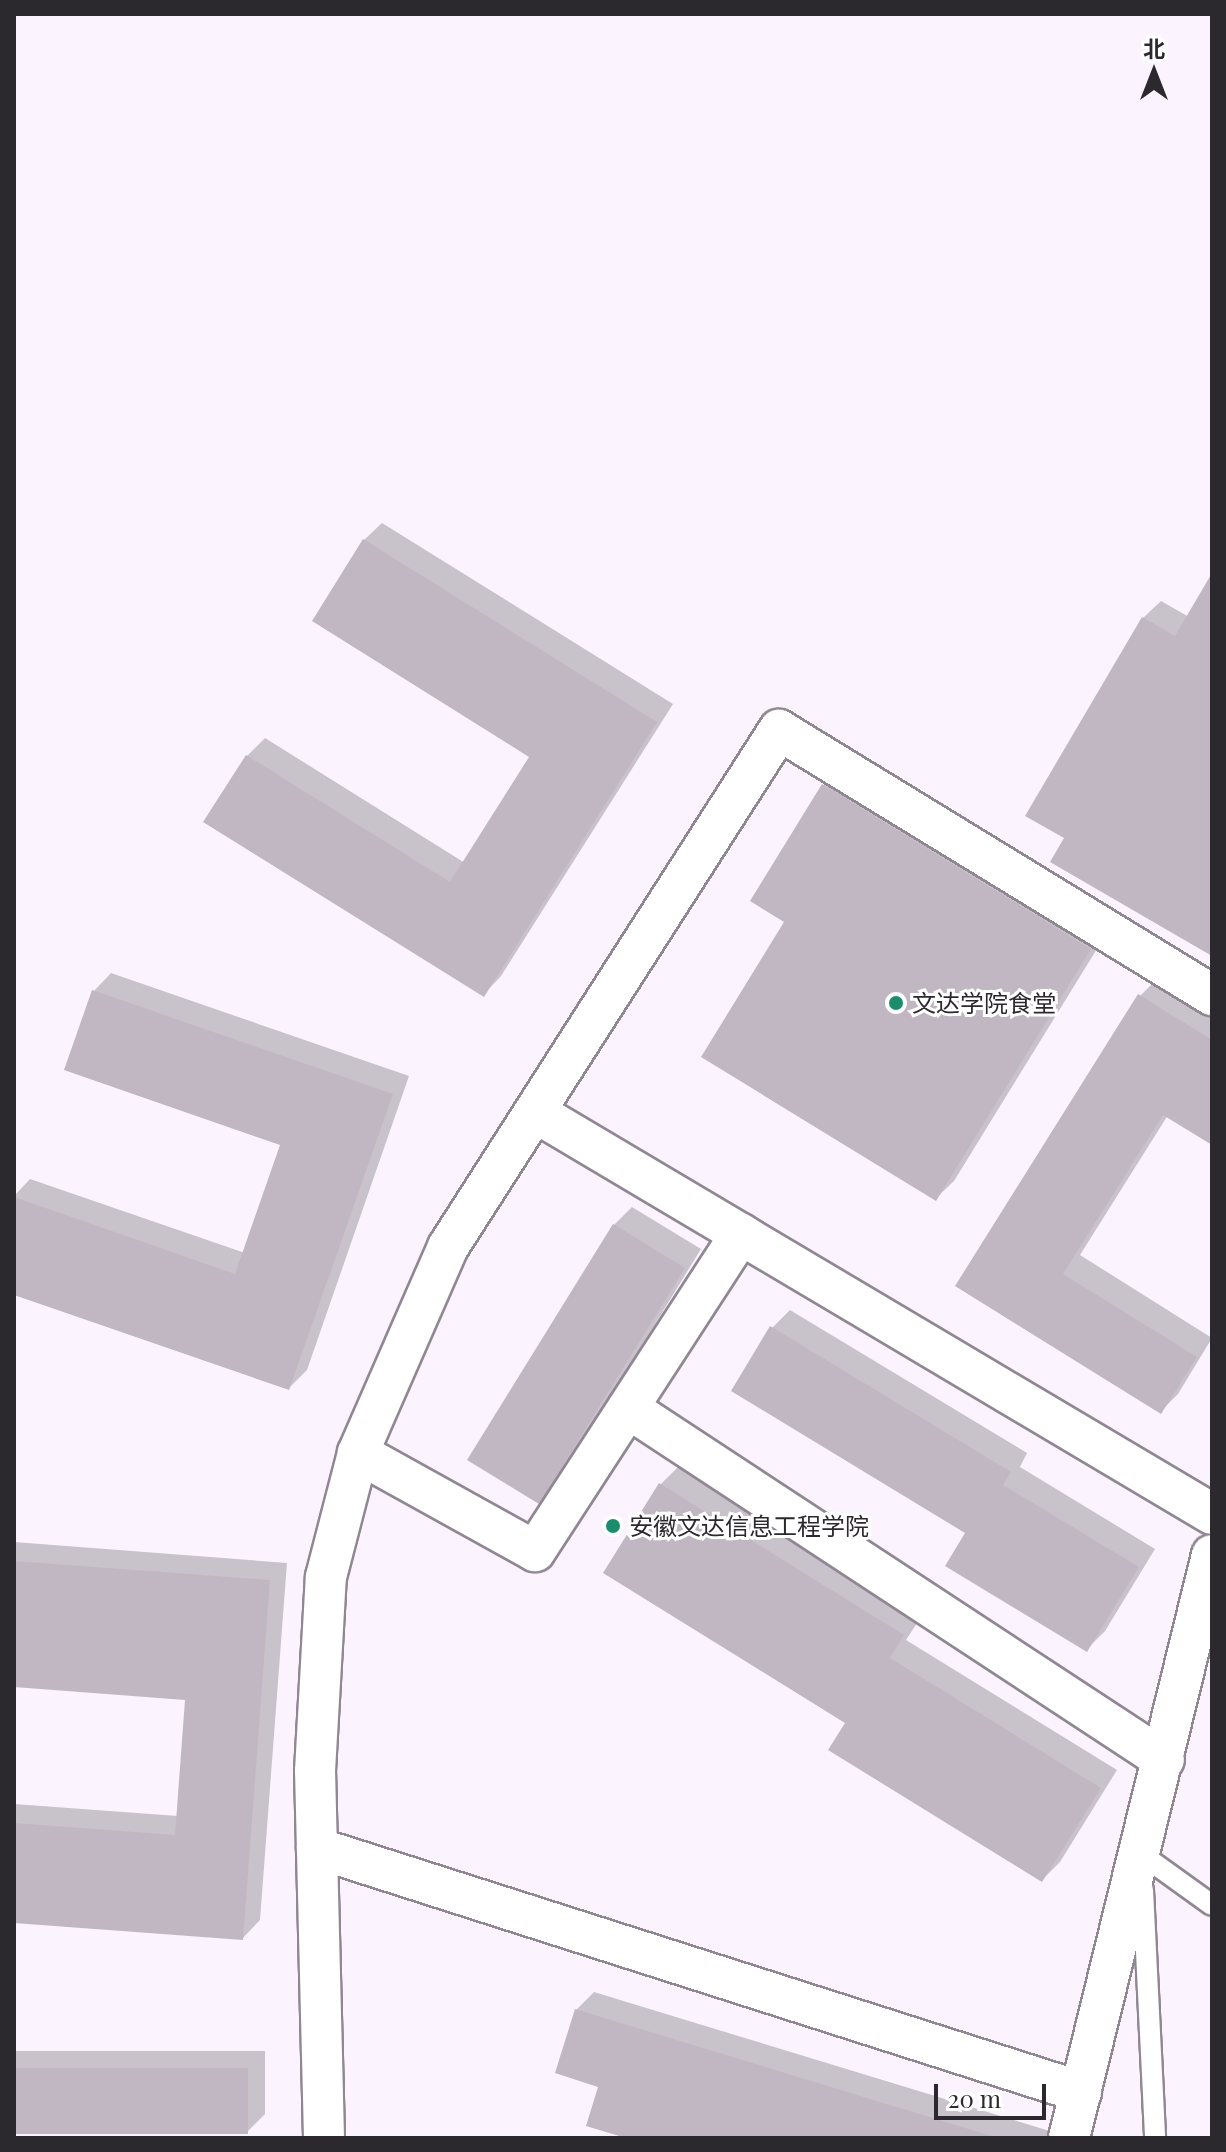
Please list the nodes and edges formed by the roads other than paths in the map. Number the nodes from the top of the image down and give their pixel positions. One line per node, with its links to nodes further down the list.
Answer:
1 (1212, 995): 2 (street)
2 (535, 1112): 3 (street); 5 (street)
3 (741, 1234): 4 (street); 6 (street)
4 (628, 1408): 5 (street); 8 (street)
5 (358, 1453): 9 (street)
6 (1212, 1514)
7 (1212, 1555): 8 (street)
8 (1164, 1760): 10 (street)
9 (317, 1848): 12 (street); 13 (street)
10 (1141, 1854): 11 (lane); 12 (street); 15 (lane)
11 (1212, 1905)
12 (1081, 2092): 14 (street)
13 (324, 2138)
14 (1069, 2138)
15 (1155, 2138)

